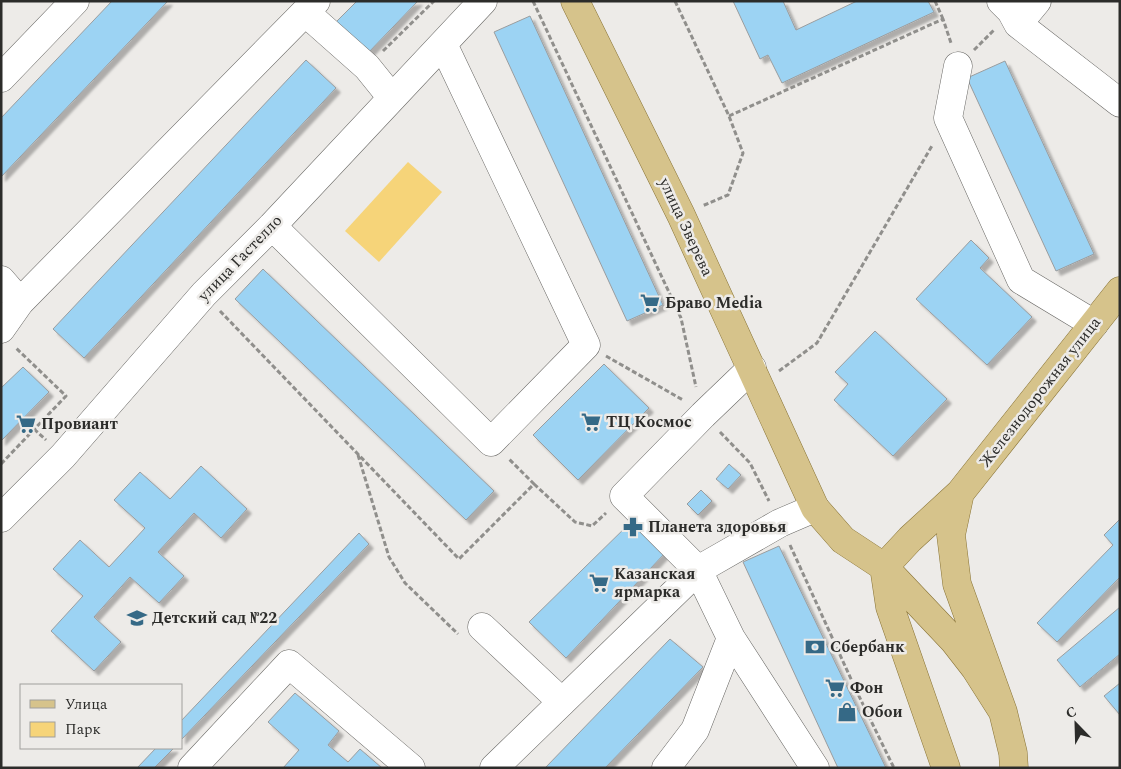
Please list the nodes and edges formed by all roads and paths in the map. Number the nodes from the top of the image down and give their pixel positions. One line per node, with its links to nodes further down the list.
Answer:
1 (75, 1): 15 (street)
2 (434, 1): 14 (path)
3 (483, 1): 12 (street, улица Гастелло)
4 (533, 1): 30 (path)
5 (575, 1): 20 (main road, улица Зверева)
6 (675, 1): 18 (path)
7 (934, 1): 11 (path)
8 (1037, 1): 10 (street)
9 (311, 7): 14 (street); 25 (street)
10 (1010, 12): 13 (path); 17 (street)
11 (943, 19): 13 (path); 18 (path)
12 (443, 44): 16 (street, улица Гастелло); 28 (street)
13 (958, 66): 19 (street)
14 (367, 67): 16 (street)
15 (1, 78)
16 (392, 98): 21 (street, улица Гастелло)
17 (1120, 103)
18 (729, 116): 20 (path)
19 (948, 118): 26 (street); 29 (path)
20 (681, 215): 29 (main road, улица Зверева)
21 (272, 226): 24 (street, улица Гастелло); 31 (street)
22 (1, 280): 25 (street)
23 (1120, 291): 26 (main road, Железнодорожная улица)
24 (204, 294): 32 (path); 38 (street, улица Гастелло)
25 (20, 302): 27 (street)
26 (1094, 324): 35 (main road, Железнодорожная улица)
27 (8, 337): 33 (path)
28 (586, 345): 30 (path); 31 (street)
29 (755, 376): 30 (street); 37 (main road, улица Зверева)
30 (702, 415): 36 (street); 39 (path)
31 (491, 442): 34 (path)
32 (357, 454): 34 (path); 42 (path)
33 (1, 464)
34 (534, 484): 36 (path)
35 (960, 493): 40 (main road, Железнодорожная улица); 45 (main road)
36 (624, 496): 41 (street)
37 (814, 508): 39 (street); 40 (main road, улица Зверева)
38 (1, 518)
39 (780, 523): 41 (street); 51 (path)
40 (884, 567): 45 (main road, улица Зверева); 52 (main road)
41 (698, 570): 43 (street); 44 (street)
42 (482, 627): 44 (street)
43 (731, 638): 49 (street); 50 (street)
44 (562, 702): 48 (street)
45 (1003, 712): 53 (main road)
46 (192, 768): 47 (street)
47 (411, 768)
48 (494, 768)
49 (666, 768)
50 (815, 768)
51 (894, 768)
52 (946, 768)
53 (1014, 768)

